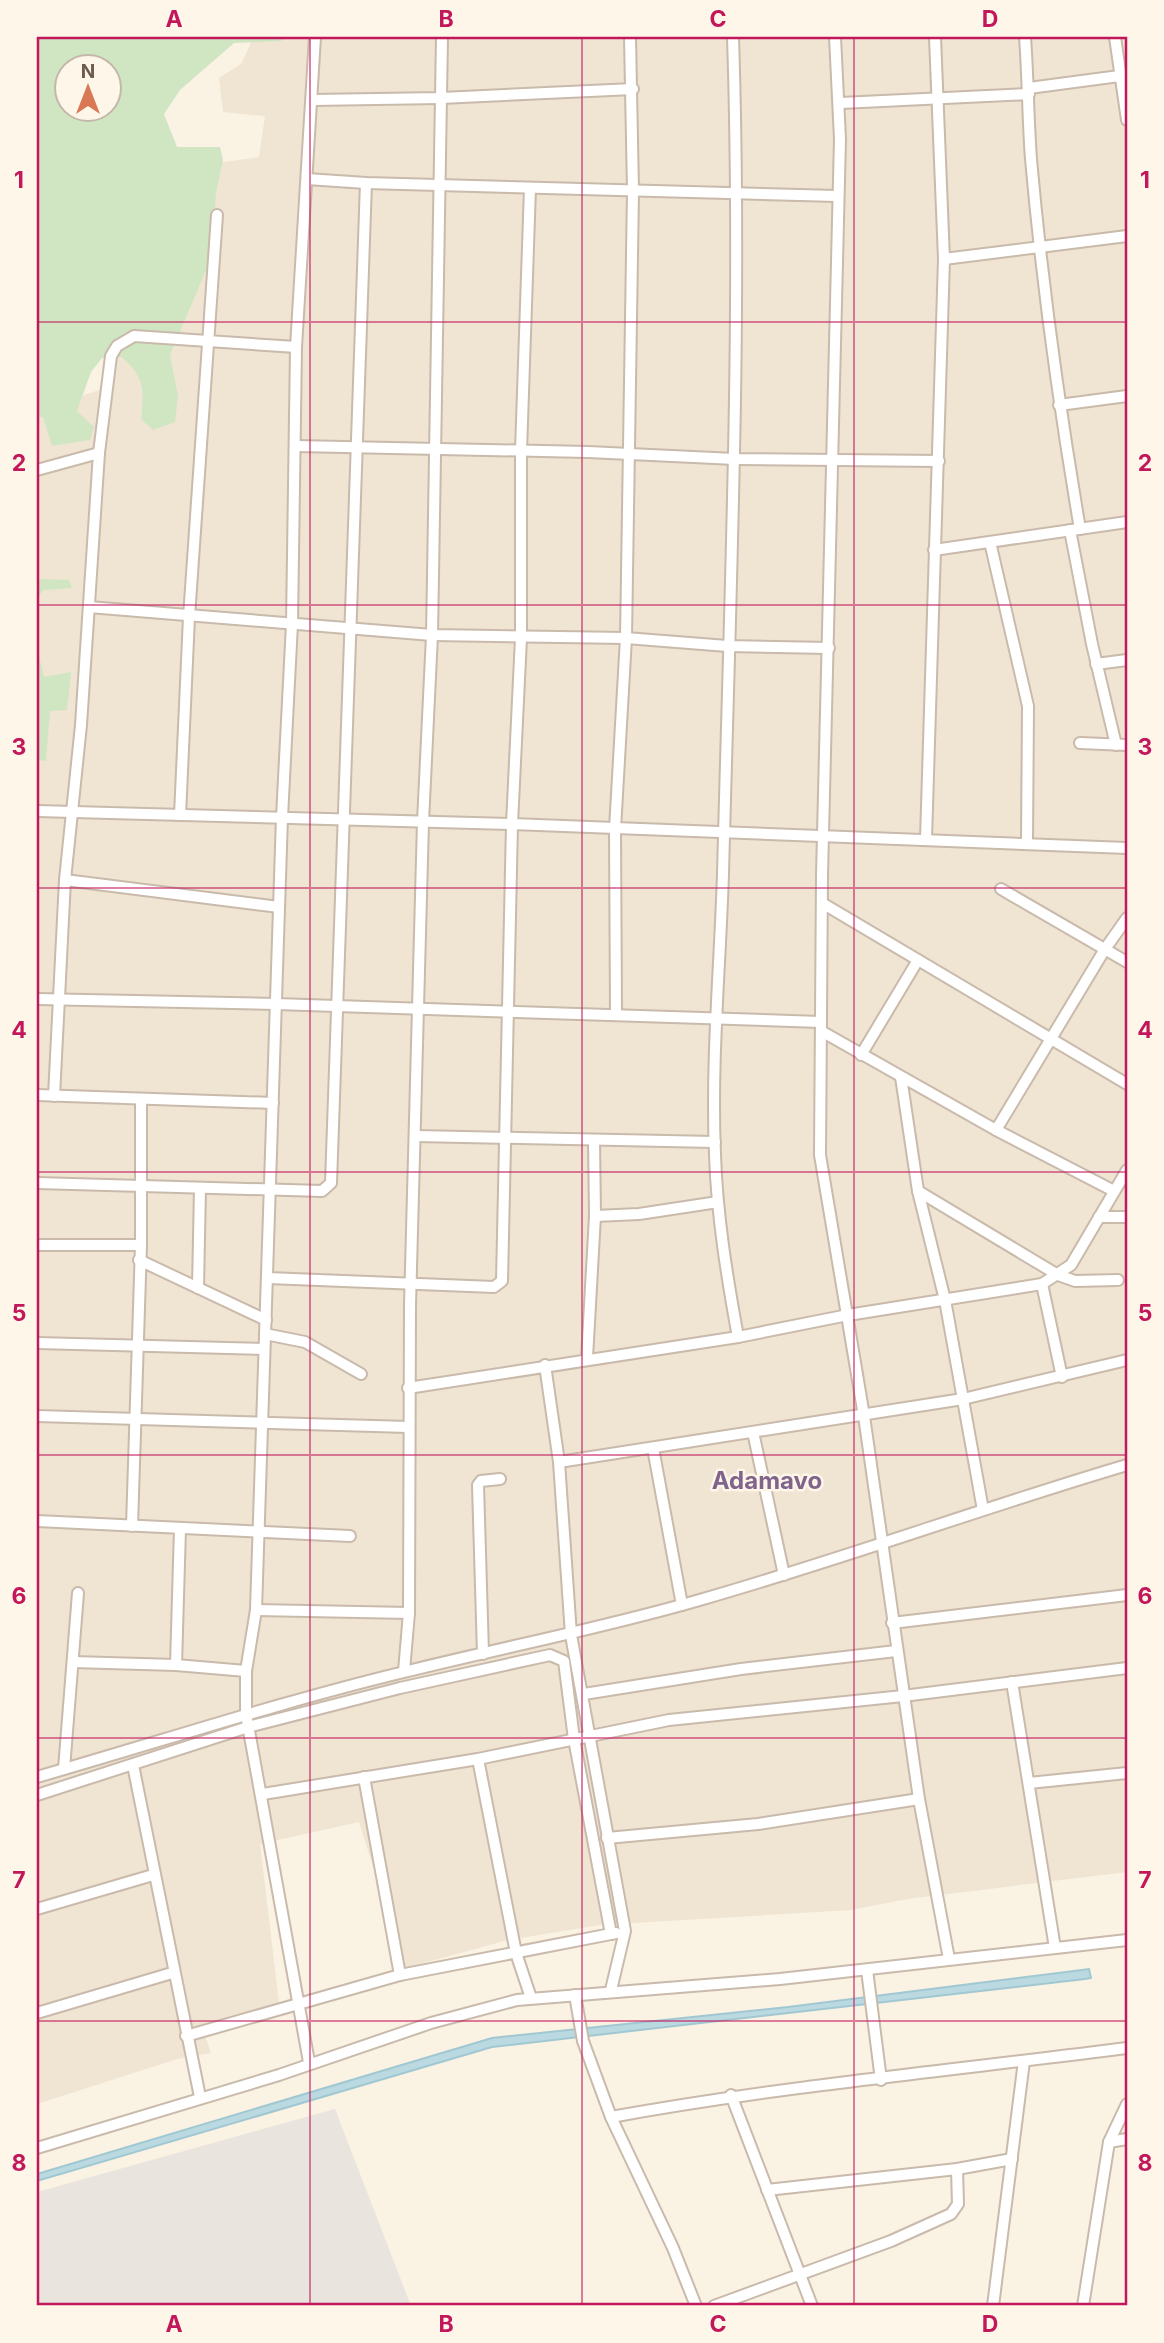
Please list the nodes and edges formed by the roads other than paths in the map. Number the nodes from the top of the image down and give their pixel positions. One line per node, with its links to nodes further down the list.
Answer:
1 (315, 37): 14 (street)
2 (442, 37): 12 (street)
3 (629, 37): 10 (street)
4 (733, 37): 22 (street)
5 (835, 37): 15 (street)
6 (935, 37): 13 (street)
7 (1025, 37): 11 (street)
8 (1115, 37): 9 (street)
9 (1124, 75): 11 (street); 16 (street)
10 (633, 89): 12 (street); 21 (street)
11 (1029, 91): 13 (street); 26 (street)
12 (441, 98): 14 (street); 19 (street)
13 (937, 98): 15 (street); 27 (street)
14 (312, 100): 17 (street)
15 (841, 103): 23 (street)
16 (1127, 120)
17 (307, 178): 18 (street); 29 (street)
18 (366, 183): 19 (street); 33 (street)
19 (439, 183): 20 (street); 34 (street)
20 (530, 188): 21 (street); 35 (street)
21 (633, 191): 22 (street); 37 (street)
22 (739, 193): 23 (street); 38 (street)
23 (837, 196): 39 (street)
24 (218, 215): 28 (street)
25 (1127, 236): 26 (street)
26 (1040, 247): 27 (street); 31 (street)
27 (944, 259): 40 (street)
28 (207, 340): 29 (street); 36 (street); 47 (street)
29 (296, 346): 32 (street)
30 (1127, 396): 31 (street)
31 (1059, 405): 43 (street)
32 (296, 446): 33 (street); 48 (street)
33 (357, 449): 34 (street); 49 (street)
34 (434, 450): 35 (street); 50 (street)
35 (521, 452): 37 (street); 51 (street)
36 (99, 453): 41 (street); 46 (street)
37 (628, 454): 38 (street); 52 (street)
38 (733, 459): 39 (street); 53 (street)
39 (832, 460): 40 (street); 54 (street)
40 (939, 461): 45 (street)
41 (37, 470)
42 (1127, 522): 43 (street)
43 (1075, 529): 44 (street); 56 (street)
44 (990, 542): 45 (street); 70 (street)
45 (934, 550): 69 (street)
46 (89, 607): 47 (street); 59 (street)
47 (189, 617): 48 (street); 61 (street)
48 (292, 624): 49 (street); 62 (street)
49 (352, 630): 50 (street); 63 (street)
50 (432, 635): 51 (street); 64 (street)
51 (521, 638): 52 (street); 65 (street)
52 (626, 638): 53 (street); 66 (street)
53 (727, 646): 54 (street); 67 (street)
54 (829, 648): 68 (street)
55 (1127, 660): 56 (street)
56 (1096, 664): 58 (street)
57 (1080, 743): 58 (street)
58 (1122, 745)
59 (71, 810): 60 (street); 61 (street); 72 (street)
60 (37, 811)
61 (180, 815): 62 (street)
62 (282, 817): 63 (street); 75 (street)
63 (346, 820): 64 (street); 83 (street)
64 (424, 822): 65 (street); 84 (street)
65 (512, 824): 66 (street); 85 (street)
66 (615, 829): 67 (street); 86 (street)
67 (723, 832): 68 (street); 87 (street)
68 (825, 835): 69 (street); 74 (street)
69 (926, 839): 70 (street)
70 (1027, 842): 71 (street)
71 (1127, 848)
72 (65, 880): 75 (street); 81 (street)
73 (1001, 889): 77 (street)
74 (822, 902): 78 (street); 88 (street)
75 (279, 907): 82 (street)
76 (1127, 918): 77 (street)
77 (1105, 949): 79 (street); 89 (street)
78 (918, 960): 89 (street); 90 (street)
79 (1127, 962)
80 (37, 999): 81 (street)
81 (58, 1000): 82 (street); 94 (street)
82 (276, 1004): 83 (street); 96 (street)
83 (337, 1006): 84 (street); 106 (street)
84 (420, 1008): 85 (street); 98 (street)
85 (507, 1013): 86 (street); 99 (street)
86 (615, 1015): 87 (street)
87 (715, 1018): 88 (street); 101 (street)
88 (821, 1027): 90 (street); 123 (street)
89 (1050, 1040): 92 (street); 97 (street)
90 (861, 1055): 91 (street)
91 (901, 1077): 97 (street); 108 (street)
92 (1127, 1084)
93 (37, 1095): 94 (street)
94 (54, 1096): 95 (street)
95 (141, 1099): 96 (street); 104 (street)
96 (273, 1103): 106 (street)
97 (996, 1130): 107 (street)
98 (416, 1136): 99 (street); 120 (street)
99 (504, 1139): 100 (street); 120 (street)
100 (594, 1140): 101 (street); 110 (street)
101 (715, 1142): 109 (street)
102 (1127, 1170): 107 (street)
103 (37, 1183): 104 (street)
104 (140, 1186): 105 (street); 114 (street)
105 (200, 1188): 106 (street); 121 (street)
106 (270, 1191): 117 (street)
107 (1114, 1191): 111 (street)
108 (918, 1192): 116 (street); 122 (street)
109 (718, 1202): 110 (street); 126 (street)
110 (595, 1216): 130 (street)
111 (1099, 1217): 112 (street); 116 (street)
112 (1127, 1217)
113 (37, 1245): 114 (street)
114 (141, 1245): 115 (street)
115 (139, 1261): 121 (street); 128 (street)
116 (1058, 1275): 118 (street); 119 (street)
117 (268, 1278): 120 (street); 124 (street)
118 (1118, 1280)
119 (1042, 1284): 122 (street); 134 (street)
120 (411, 1285): 135 (street)
121 (198, 1288): 124 (street)
122 (946, 1300): 123 (street); 136 (street)
123 (848, 1315): 126 (street); 138 (street)
124 (266, 1320): 125 (street)
125 (265, 1334): 129 (street); 133 (street)
126 (737, 1337): 130 (street)
127 (37, 1343): 128 (street)
128 (137, 1344): 129 (street); 139 (street)
129 (264, 1349): 140 (street)
130 (587, 1358): 132 (street)
131 (1127, 1360): 134 (street)
132 (545, 1365): 135 (street); 144 (street)
133 (361, 1374)
134 (1062, 1377): 136 (street)
135 (408, 1388): 141 (street)
136 (963, 1399): 138 (street); 147 (street)
137 (37, 1416): 139 (street)
138 (864, 1416): 142 (street); 153 (street)
139 (135, 1419): 140 (street); 149 (street)
140 (262, 1423): 141 (street); 151 (street)
141 (408, 1427): 159 (street)
142 (753, 1432): 143 (street); 154 (street)
143 (653, 1448): 144 (street); 157 (street)
144 (559, 1462): 161 (street)
145 (1127, 1465): 147 (street)
146 (500, 1479): 163 (street)
147 (983, 1510): 153 (street)
148 (37, 1521): 149 (street)
149 (132, 1526): 150 (street)
150 (180, 1528): 151 (street); 165 (street)
151 (258, 1532): 152 (street); 158 (street)
152 (350, 1536)
153 (881, 1546): 154 (street); 160 (street)
154 (784, 1575): 157 (street)
155 (78, 1593): 164 (street)
156 (1127, 1595): 160 (street)
157 (682, 1605): 161 (street)
158 (256, 1610): 159 (street); 167 (street)
159 (409, 1613): 168 (street)
160 (892, 1623): 162 (street)
161 (571, 1635): 163 (street); 170 (street)
162 (896, 1651): 170 (street); 171 (street)
163 (483, 1654): 168 (street)
164 (73, 1662): 165 (street); 178 (street)
165 (176, 1665): 167 (street)
166 (1127, 1668): 169 (street)
167 (246, 1671): 172 (street)
168 (404, 1671): 172 (street)
169 (1012, 1682): 171 (street); 182 (street)
170 (584, 1694): 174 (street)
171 (903, 1696): 174 (street); 185 (street)
172 (246, 1714): 173 (street); 178 (street)
173 (248, 1727): 175 (street); 177 (street); 183 (street)
174 (590, 1736): 175 (street); 186 (street)
175 (574, 1739): 176 (street); 190 (street)
176 (478, 1759): 181 (street); 193 (street)
177 (133, 1765): 184 (street); 187 (street)
178 (64, 1769): 180 (street)
179 (1127, 1773): 182 (street)
180 (37, 1777)
181 (364, 1777): 183 (street); 197 (street)
182 (1030, 1783): 192 (street)
183 (262, 1794): 201 (street)
184 (37, 1795)
185 (919, 1798): 186 (street); 194 (street)
186 (607, 1838): 189 (street)
187 (153, 1875): 188 (street); 196 (street)
188 (37, 1909)
189 (625, 1931): 190 (street); 198 (street)
190 (611, 1934): 193 (street)
191 (1127, 1940): 192 (street)
192 (1055, 1948): 194 (street)
193 (516, 1952): 197 (street); 200 (street)
194 (950, 1959): 195 (street)
195 (867, 1970): 198 (street); 207 (street)
196 (172, 1973): 202 (street); 203 (street)
197 (400, 1975): 201 (street)
198 (611, 1990): 199 (street)
199 (575, 1995): 200 (street); 211 (street)
200 (531, 1998): 205 (street)
201 (299, 2003): 203 (street); 205 (street)
202 (37, 2013)
203 (186, 2036): 209 (street)
204 (1127, 2048): 206 (street)
205 (309, 2062): 209 (street)
206 (1024, 2062): 207 (street); 215 (street)
207 (881, 2080): 208 (street)
208 (731, 2095): 211 (street); 217 (street)
209 (200, 2097): 214 (street)
210 (1127, 2103): 213 (street)
211 (611, 2117): 219 (street)
212 (1127, 2139): 213 (street)
213 (1109, 2142): 223 (street)
214 (37, 2148)
215 (1012, 2159): 216 (street); 222 (street)
216 (957, 2169): 217 (street); 218 (street)
217 (766, 2190): 218 (street)
218 (798, 2275): 220 (street); 221 (street)
219 (696, 2306)
220 (714, 2306)
221 (812, 2306)
222 (993, 2306)
223 (1083, 2306)

